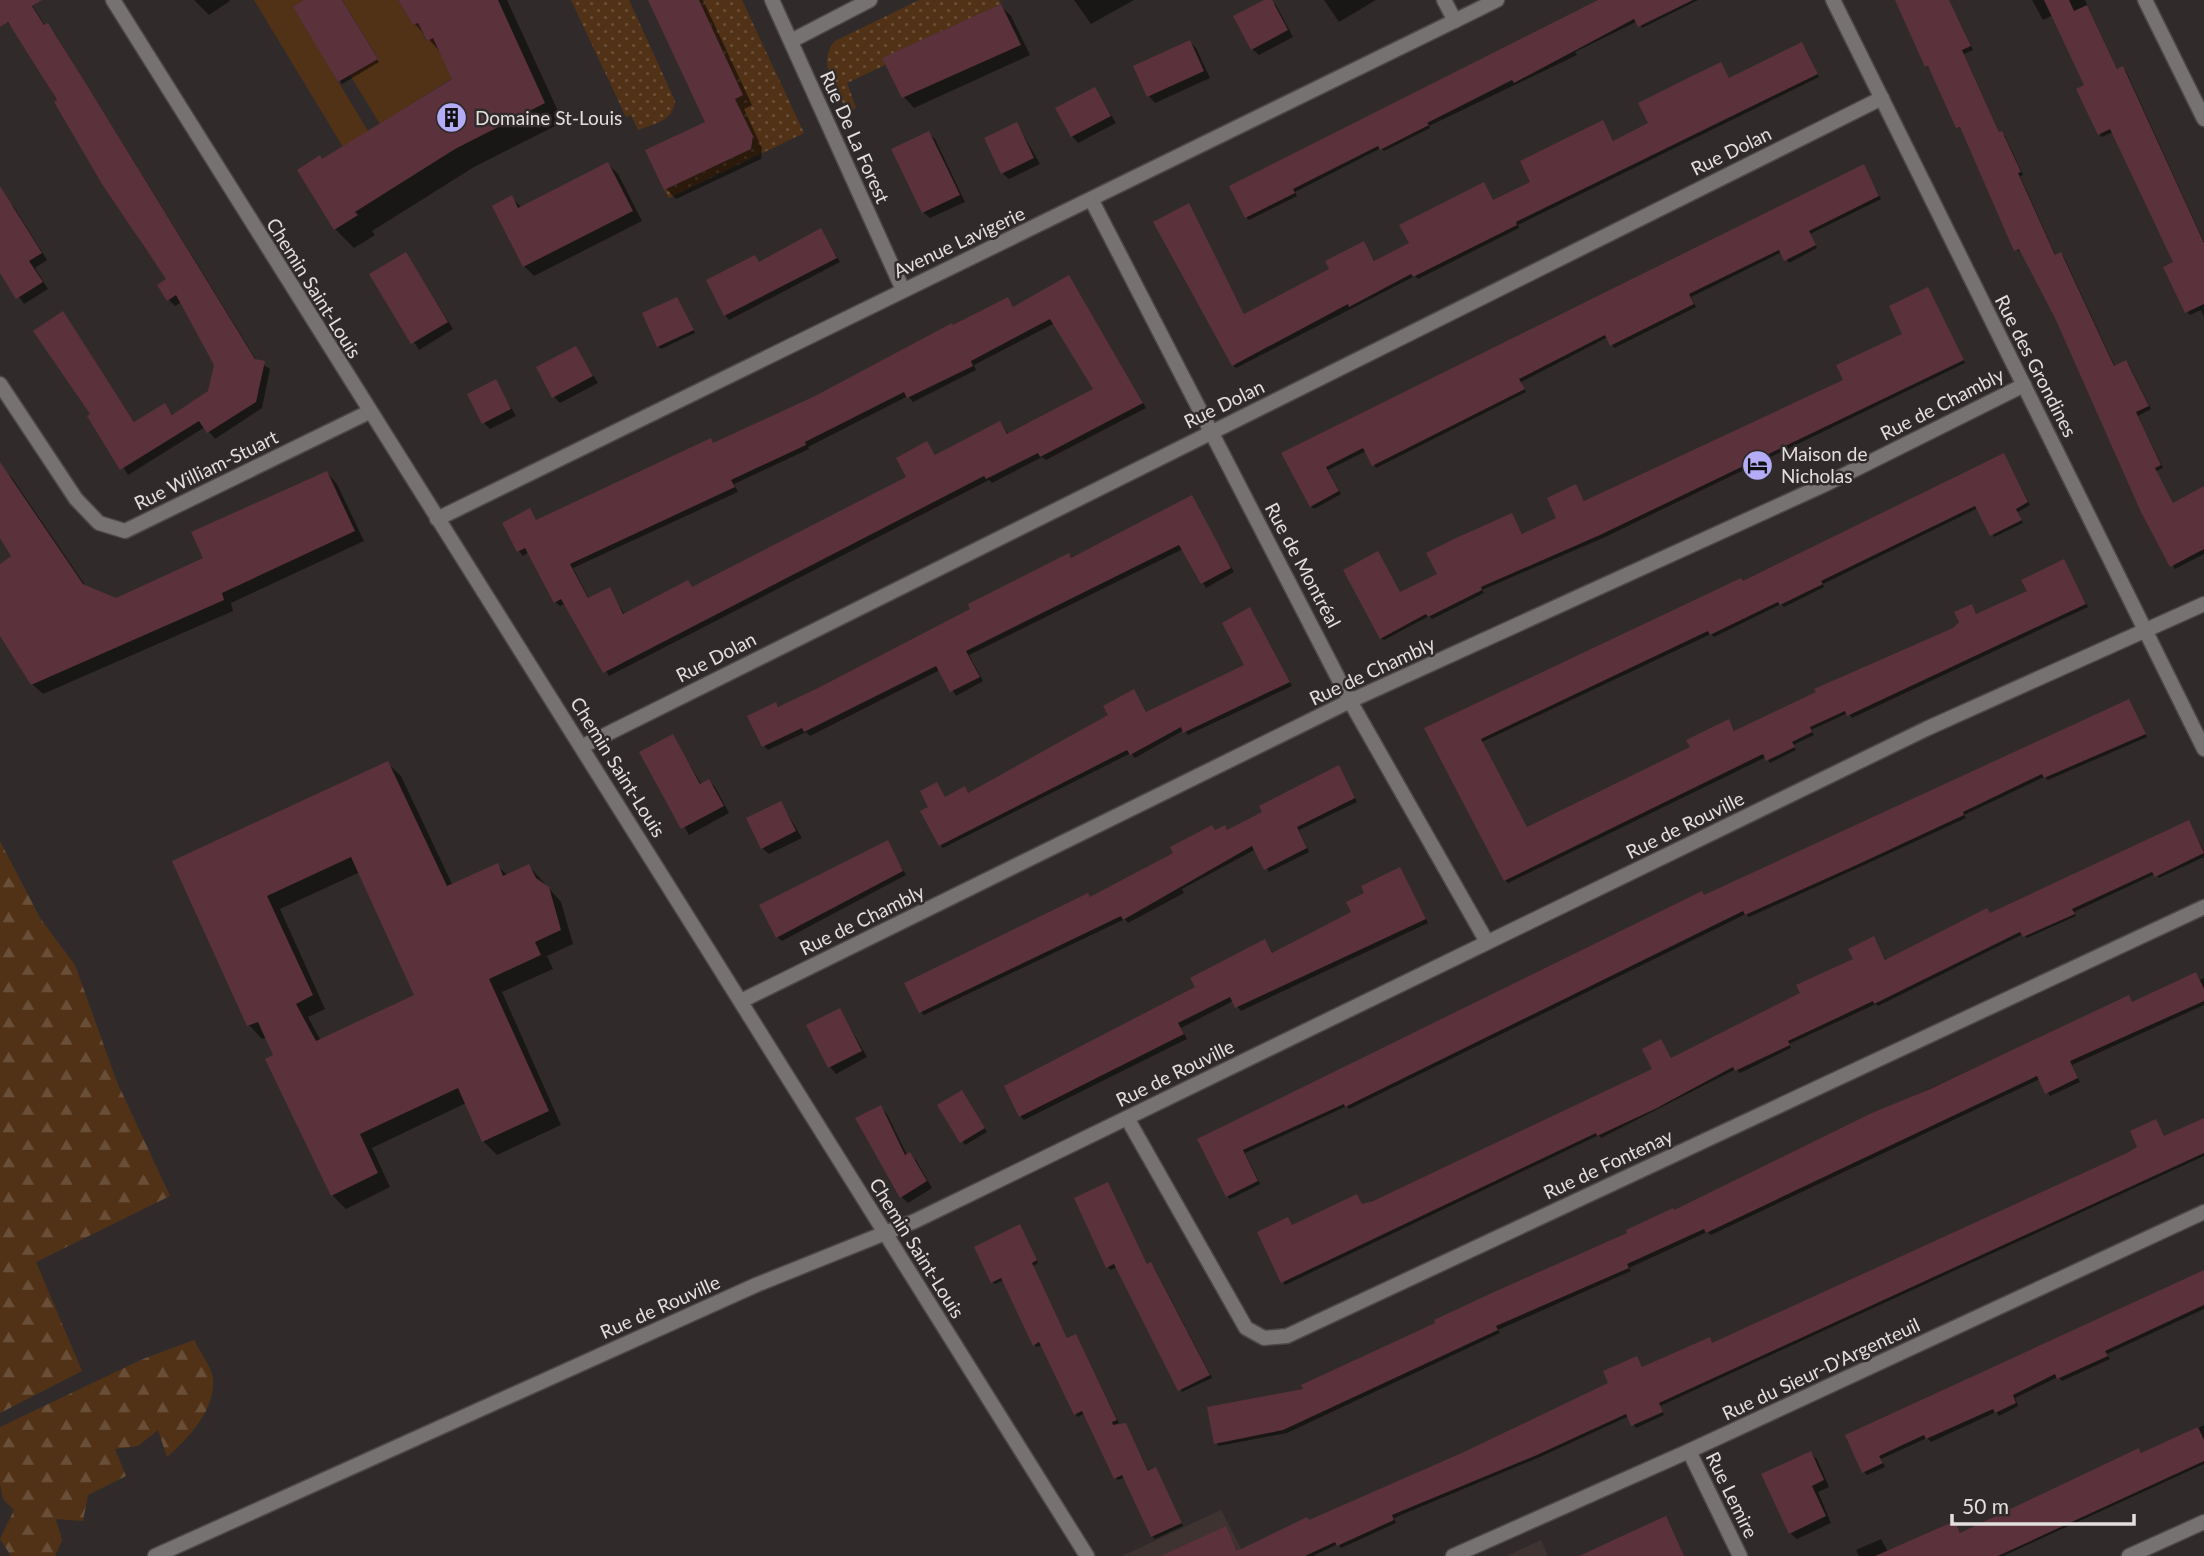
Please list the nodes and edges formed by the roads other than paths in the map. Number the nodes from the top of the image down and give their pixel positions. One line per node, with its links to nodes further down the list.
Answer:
1 (113, 0): 16 (street, Chemin Saint-Louis)
2 (772, 0): 9 (street, Rue De La Forest)
3 (870, 0): 9 (street)
4 (1444, 0): 8 (street)
5 (1497, 0): 8 (street, Avenue Lavigerie)
6 (1833, 0): 10 (street, Rue des Grondines)
7 (2145, 0): 11 (street)
8 (1455, 21): 12 (street, Avenue Lavigerie)
9 (791, 41): 13 (street, Rue De La Forest)
10 (1882, 98): 15 (street, Rue des Grondines); 17 (street, Rue Dolan)
11 (2204, 119)
12 (1092, 201): 13 (street, Avenue Lavigerie); 17 (street, Rue de Montréal)
13 (903, 289): 18 (street, Avenue Lavigerie)
14 (0, 384): 16 (street, Rue William-Stuart)
15 (2024, 385): 20 (street, Rue des Grondines); 21 (street, Rue de Chambly)
16 (369, 412): 18 (street, Chemin Saint-Louis)
17 (1212, 432): 21 (street, Rue de Montréal); 22 (street, Rue Dolan)
18 (437, 519): 22 (street, Chemin Saint-Louis)
19 (2204, 604): 20 (street, Rue de Rouville)
20 (2147, 629): 23 (street, Rue des Grondines); 25 (street, Rue de Rouville)
21 (1350, 701): 25 (street, Rue de Montréal); 26 (street, Rue de Chambly)
22 (583, 746): 26 (street, Chemin Saint-Louis)
23 (2204, 749)
24 (2204, 907): 27 (street, Rue de Fontenay)
25 (1487, 942): 27 (street, Rue de Rouville)
26 (741, 1001): 29 (street, Chemin Saint-Louis)
27 (1128, 1118): 29 (street, Rue de Rouville)
28 (2204, 1212): 30 (street, Rue du Sieur-D'Argenteuil)
29 (886, 1234): 32 (street, Rue de Rouville); 33 (street, Chemin Saint-Louis)
30 (1689, 1451): 34 (street, Rue du Sieur-D'Argenteuil); 35 (street, Rue Lemire)
31 (2204, 1522): 36 (street)
32 (155, 1556)
33 (1087, 1556)
34 (1453, 1556)
35 (1740, 1556)
36 (2129, 1556)

